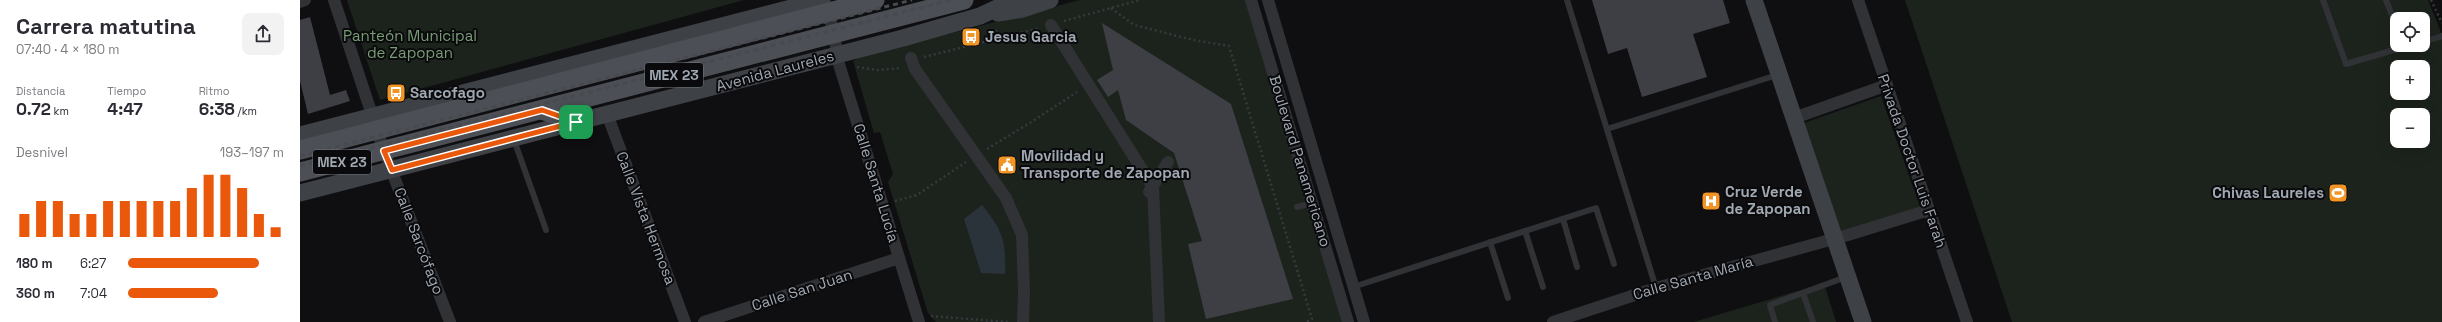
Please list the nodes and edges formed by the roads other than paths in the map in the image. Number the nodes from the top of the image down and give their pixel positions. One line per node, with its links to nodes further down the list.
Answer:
1 (304, 0): 14 (street)
2 (334, 0): 32 (street, Calle Sarcófago)
3 (875, 0): 15 (main road, MEX 23)
4 (964, 0): 23 (main road, Avenida Laureles / MEX 23)
5 (1014, 0): 17 (main road, Avenida Laureles)
6 (1050, 0): 17 (main road)
7 (1251, 0): 43 (street, Boulevard Panamericano)
8 (1268, 0): 55 (street, Boulevard Panamericano)
9 (1567, 0): 33 (lane)
10 (1754, 0): 26 (main road)
11 (1858, 0): 27 (street, Privada Doctor Luis Farah)
12 (2323, 0): 24 (lane)
13 (2386, 0): 16 (lane)
14 (300, 2)
15 (825, 6): 18 (main road); 20 (main road, MEX 23); 23 (street, Calle Santa Lucía)
16 (2391, 12)
17 (980, 16): 23 (main road, Avenida Laureles)
18 (742, 21): 20 (main road); 32 (main road)
19 (1051, 25): 41 (street)
20 (761, 30): 32 (main road, MEX 23)
21 (2442, 36): 22 (lane)
22 (2430, 40)
23 (834, 42): 28 (main road, Avenida Laureles / MEX 23); 29 (main road, Avenida Laureles); 51 (street, Calle Santa Lucía)
24 (2390, 50)
25 (912, 62): 64 (street)
26 (1779, 74): 30 (main road); 33 (lane)
27 (1887, 85): 30 (street); 45 (street, Privada Doctor Luis Farah)
28 (542, 110): 31 (main road); 37 (main road, Avenida Laureles / MEX 23)
29 (607, 114): 31 (main road, Avenida Laureles); 62 (street, Calle Vista Hermosa)
30 (1794, 118): 49 (main road)
31 (576, 122): 35 (main road, Avenida Laureles)
32 (375, 124): 34 (main road); 36 (main road, MEX 23); 37 (street, Calle Sarcófago)
33 (1607, 129): 57 (lane)
34 (300, 135)
35 (513, 139): 39 (main road, Avenida Laureles); 47 (lane)
36 (300, 150)
37 (384, 151): 39 (street, Calle Sarcófago); 40 (main road, Avenida Laureles / MEX 23)
38 (1168, 162): 41 (street)
39 (392, 170): 42 (main road, Avenida Laureles); 61 (street, Calle Sarcófago)
40 (300, 172)
41 (1150, 191): 65 (street)
42 (300, 193)
43 (1312, 202): 44 (lane); 66 (street, Boulevard Panamericano)
44 (1297, 207)
45 (1929, 210): 49 (street, Calle Santa María); 72 (street, Privada Doctor Luis Farah)
46 (1563, 219): 48 (lane); 52 (lane); 53 (lane)
47 (546, 230)
48 (1525, 231): 50 (lane); 56 (lane)
49 (1834, 238): 54 (main road); 57 (street, Calle Santa María)
50 (1490, 242): 55 (lane); 59 (lane)
51 (899, 258): 60 (street, Calle Santa Lucía); 63 (street, Calle San Juan)
52 (1614, 264)
53 (1577, 267)
54 (1848, 277): 58 (lane); 71 (main road)
55 (1353, 286): 67 (street, Boulevard Panamericano)
56 (1543, 287)
57 (1656, 288): 68 (street, Calle Santa María)
58 (1803, 293): 69 (lane); 70 (lane)
59 (1508, 298)
60 (918, 319)
61 (450, 322)
62 (685, 322)
63 (704, 322)
64 (1023, 322)
65 (1159, 322)
66 (1348, 322)
67 (1364, 322)
68 (1553, 322)
69 (1775, 322)
70 (1813, 322)
71 (1863, 322)
72 (1967, 322)

